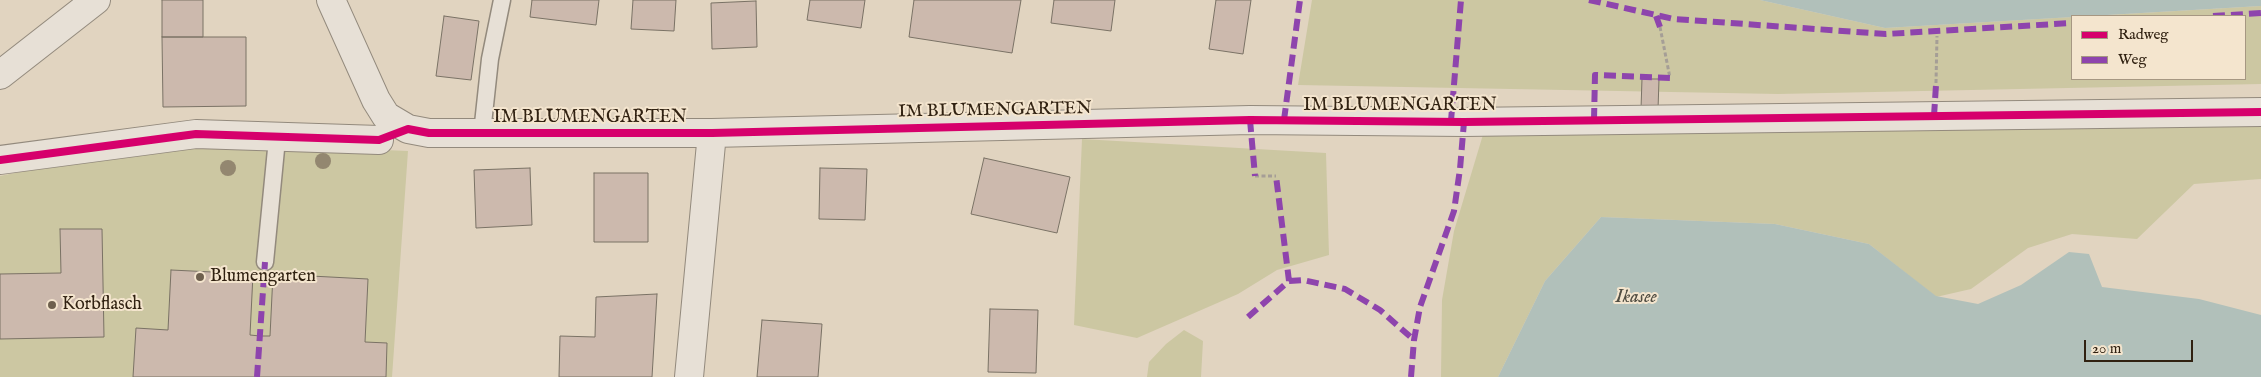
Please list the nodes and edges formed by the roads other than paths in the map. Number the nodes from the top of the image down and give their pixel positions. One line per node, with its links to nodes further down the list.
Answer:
1 (96, 0): 4 (street)
2 (331, 0): 6 (street, IM BLUMENGARTEN)
3 (502, 0): 6 (lane)
4 (0, 75)
5 (2261, 112): 7 (street, IM BLUMENGARTEN)
6 (482, 133): 7 (street, IM BLUMENGARTEN)
7 (712, 133): 12 (street, IM BLUMENGARTEN)
8 (277, 138): 9 (street); 10 (street); 11 (lane)
9 (379, 140)
10 (0, 160)
11 (264, 262)
12 (689, 377)

